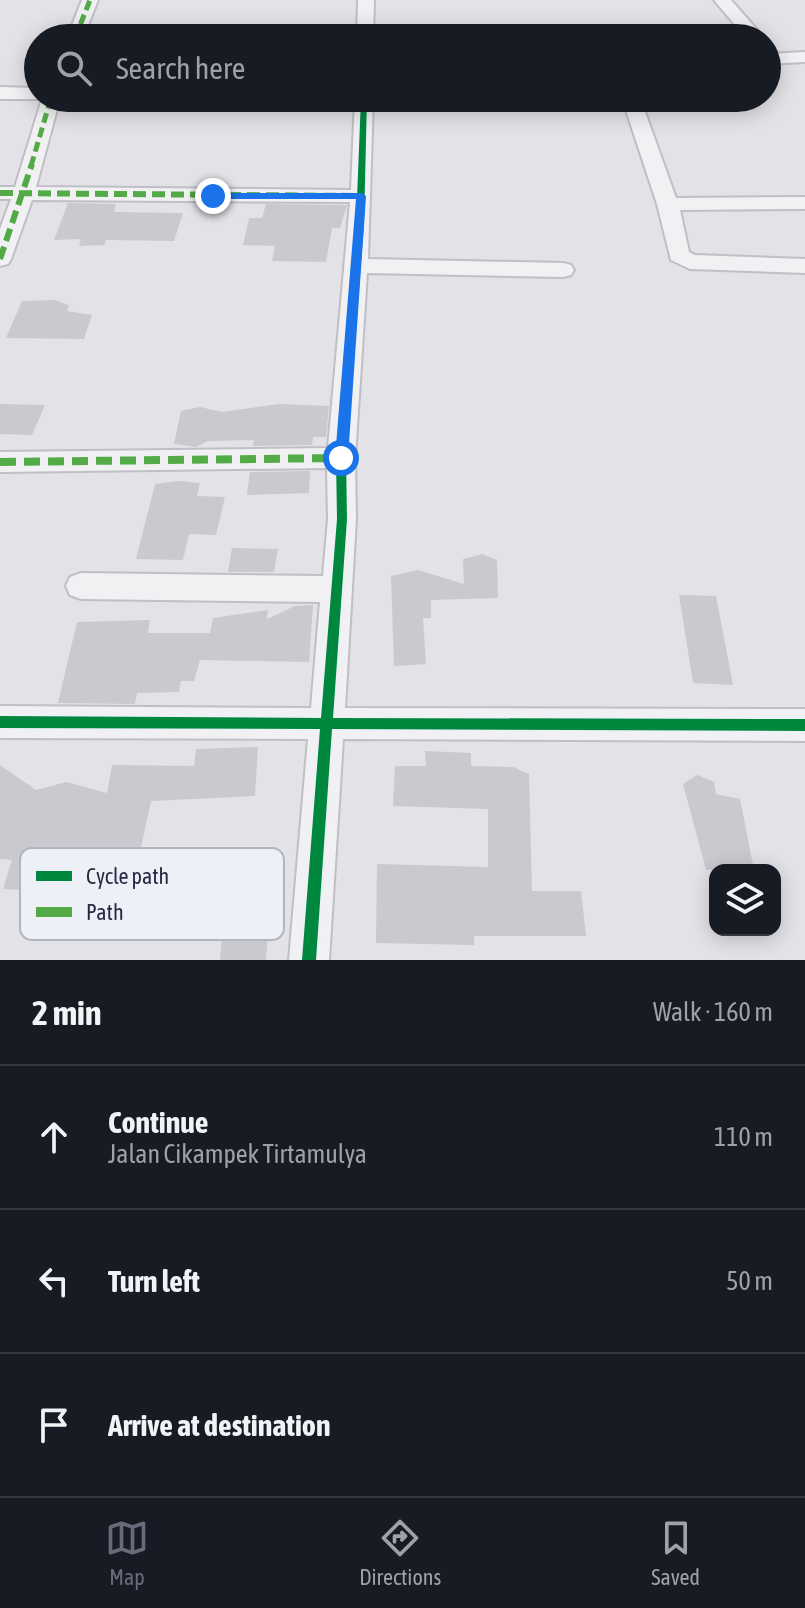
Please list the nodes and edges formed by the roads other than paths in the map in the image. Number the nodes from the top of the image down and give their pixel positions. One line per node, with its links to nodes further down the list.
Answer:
1 (90, 0): 4 (street)
2 (366, 0): 5 (street)
3 (722, 0): 6 (street)
4 (81, 24)
5 (365, 24)
6 (743, 24)
7 (797, 58): 8 (street)
8 (805, 77)
9 (0, 93): 10 (street)
10 (24, 94)
11 (47, 112): 15 (street)
12 (364, 112): 16 (street)
13 (636, 112): 18 (street)
14 (0, 193): 15 (street)
15 (23, 195): 16 (street); 19 (street)
16 (361, 196): 20 (street)
17 (805, 203): 18 (street)
18 (668, 204): 21 (street)
19 (0, 259)
20 (355, 266): 22 (street); 23 (street)
21 (805, 266)
22 (563, 270)
23 (341, 458): 24 (street); 26 (street)
24 (0, 462)
25 (81, 586): 26 (street)
26 (336, 589): 28 (street)
27 (0, 722): 28 (street)
28 (326, 723): 29 (street); 30 (street)
29 (805, 725)
30 (309, 960)

